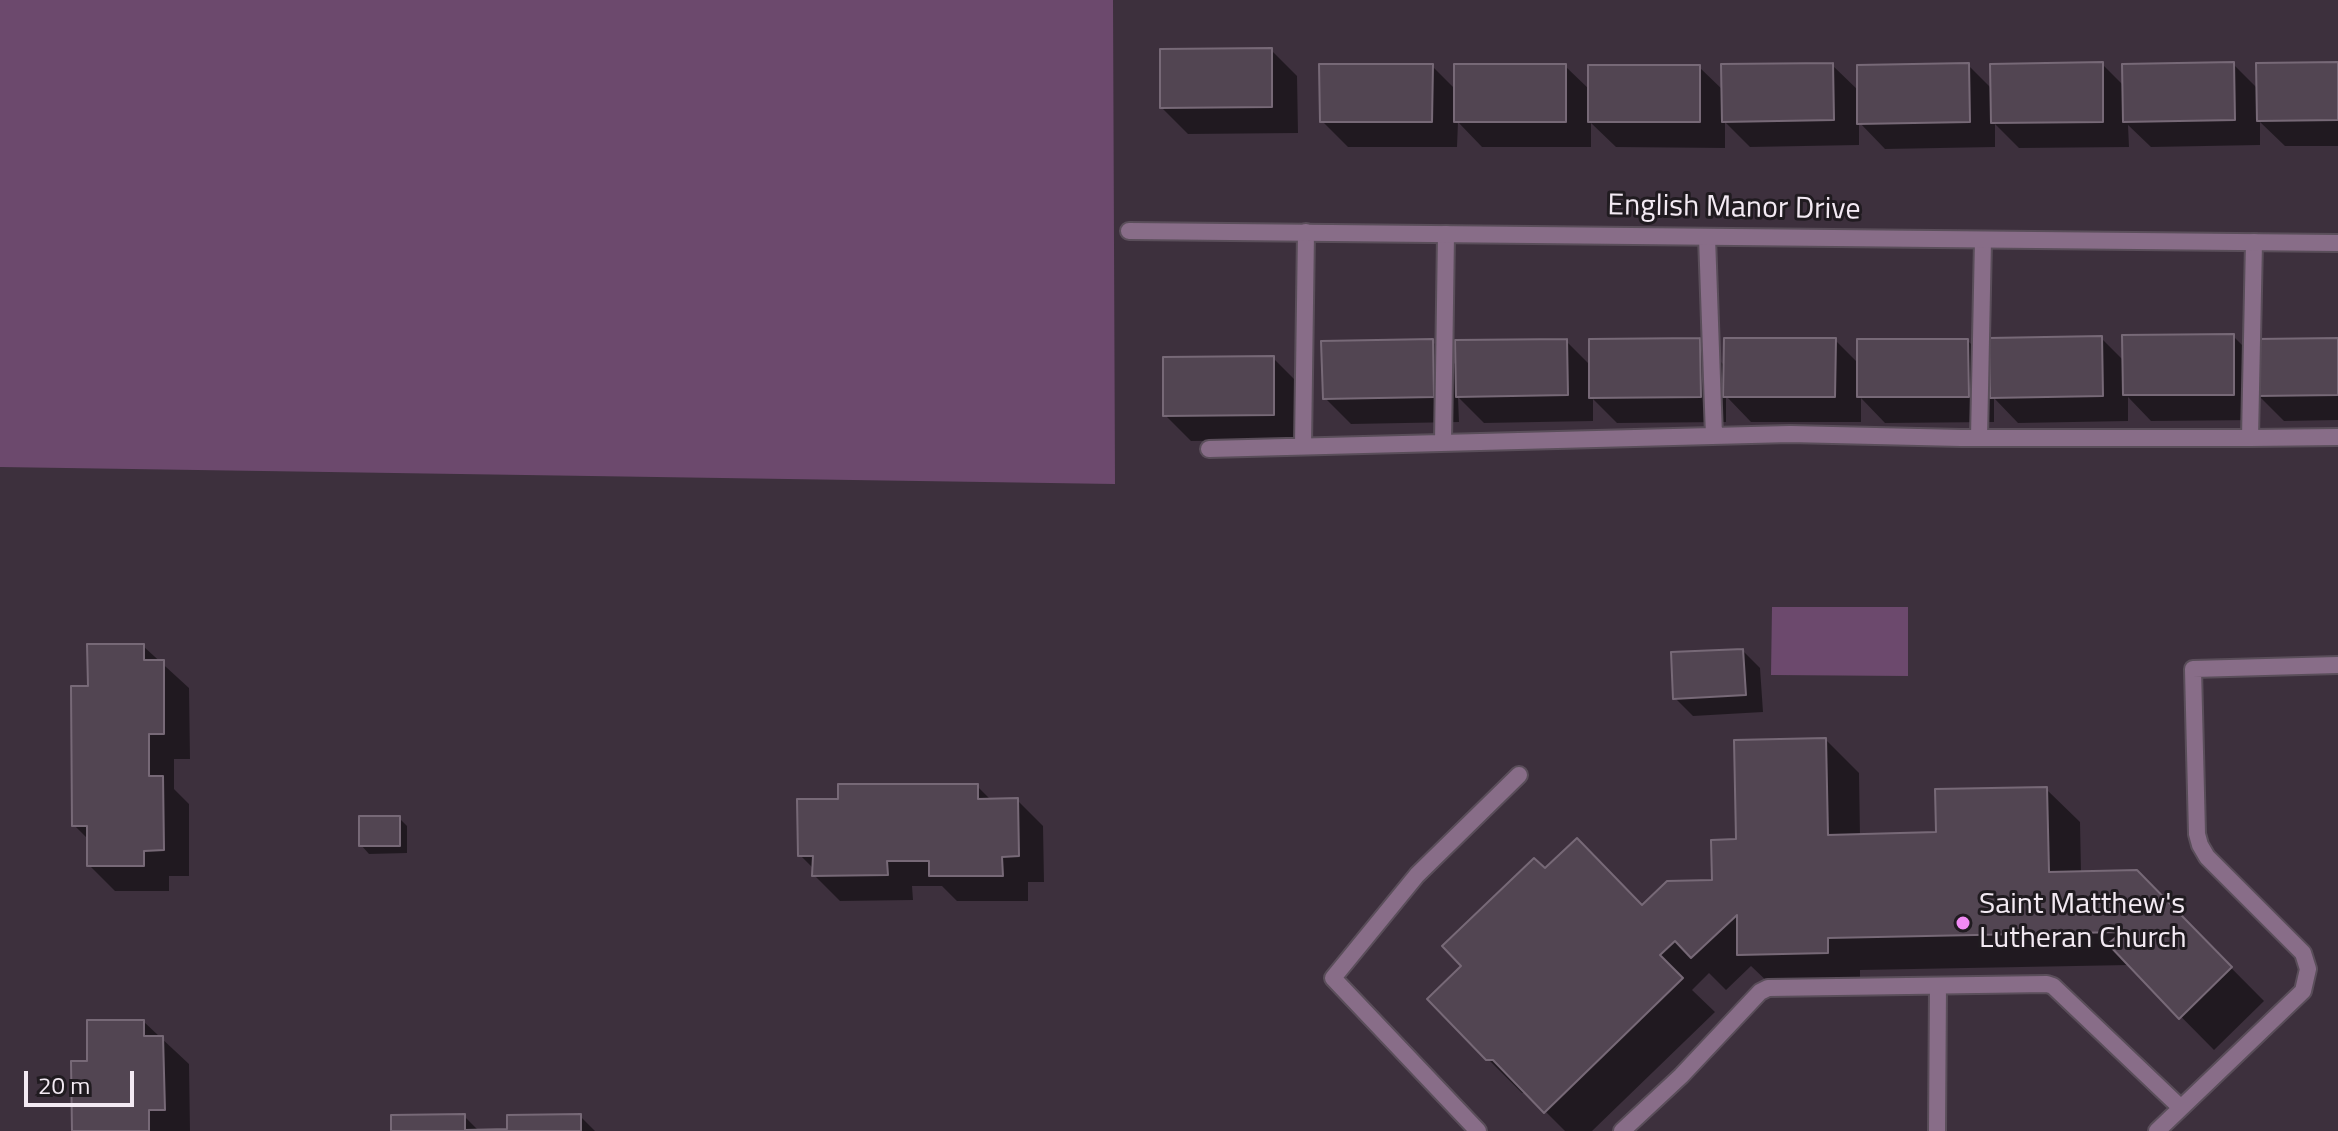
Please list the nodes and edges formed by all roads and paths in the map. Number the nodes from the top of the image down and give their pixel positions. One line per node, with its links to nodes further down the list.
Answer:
1 (1129, 231): 2 (street, English Manor Drive)
2 (1306, 232): 3 (street, English Manor Drive); 13 (street)
3 (1446, 234): 4 (street, English Manor Drive); 12 (street)
4 (1707, 237): 5 (street, English Manor Drive); 8 (street)
5 (1983, 240): 6 (street, English Manor Drive); 10 (street)
6 (2254, 242): 7 (street, English Manor Drive); 11 (street)
7 (2338, 243)
8 (1714, 436): 10 (street); 12 (street)
9 (2338, 437): 11 (street)
10 (1979, 438): 11 (street)
11 (2250, 438)
12 (1443, 442): 13 (street)
13 (1303, 446): 14 (street)
14 (1209, 449)
15 (2338, 665): 18 (street)
16 (1519, 775): 19 (street)
17 (1938, 986): 18 (street); 20 (street); 21 (street)
18 (2181, 1108): 22 (street)
19 (1478, 1131)
20 (1622, 1131)
21 (1937, 1131)
22 (2157, 1131)

